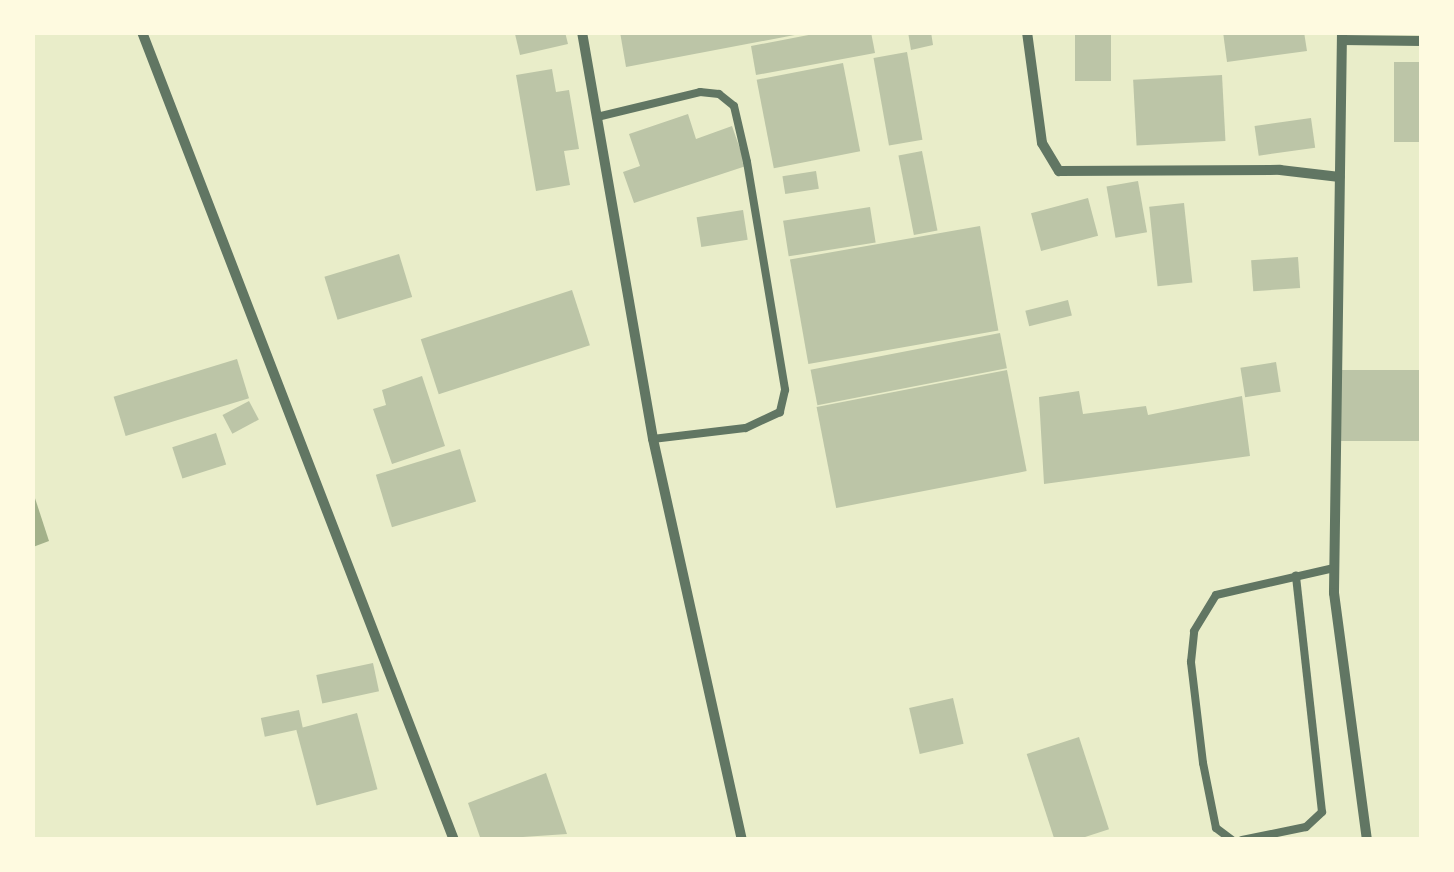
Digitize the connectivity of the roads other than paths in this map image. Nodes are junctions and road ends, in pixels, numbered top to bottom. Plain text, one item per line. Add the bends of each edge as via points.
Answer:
1 (142, 32) edge
2 (582, 32) edge
3 (1027, 32) edge
4 (1342, 36) edge
5 (1422, 41) edge
6 (597, 117) junction
7 (1340, 177) junction
8 (652, 439) junction
9 (1334, 568) junction
10 (1296, 576) junction
11 (454, 840) edge
12 (742, 840) edge
13 (1232, 840) edge
14 (1242, 840) edge
15 (1366, 840) edge

1 - 11 street
2 - 6 street
3 - 7 street via 1042,143 1060,171 1280,170
4 - 5 street
4 - 7 street
6 - 8 street
6 - 8 lane via 700,92 719,94 734,106 748,162 785,390 780,412 744,428
7 - 9 street
8 - 12 street
9 - 10 lane
9 - 15 street
10 - 13 lane via 1216,595 1194,631 1191,662 1203,764 1216,828
10 - 14 lane via 1322,812 1306,827

